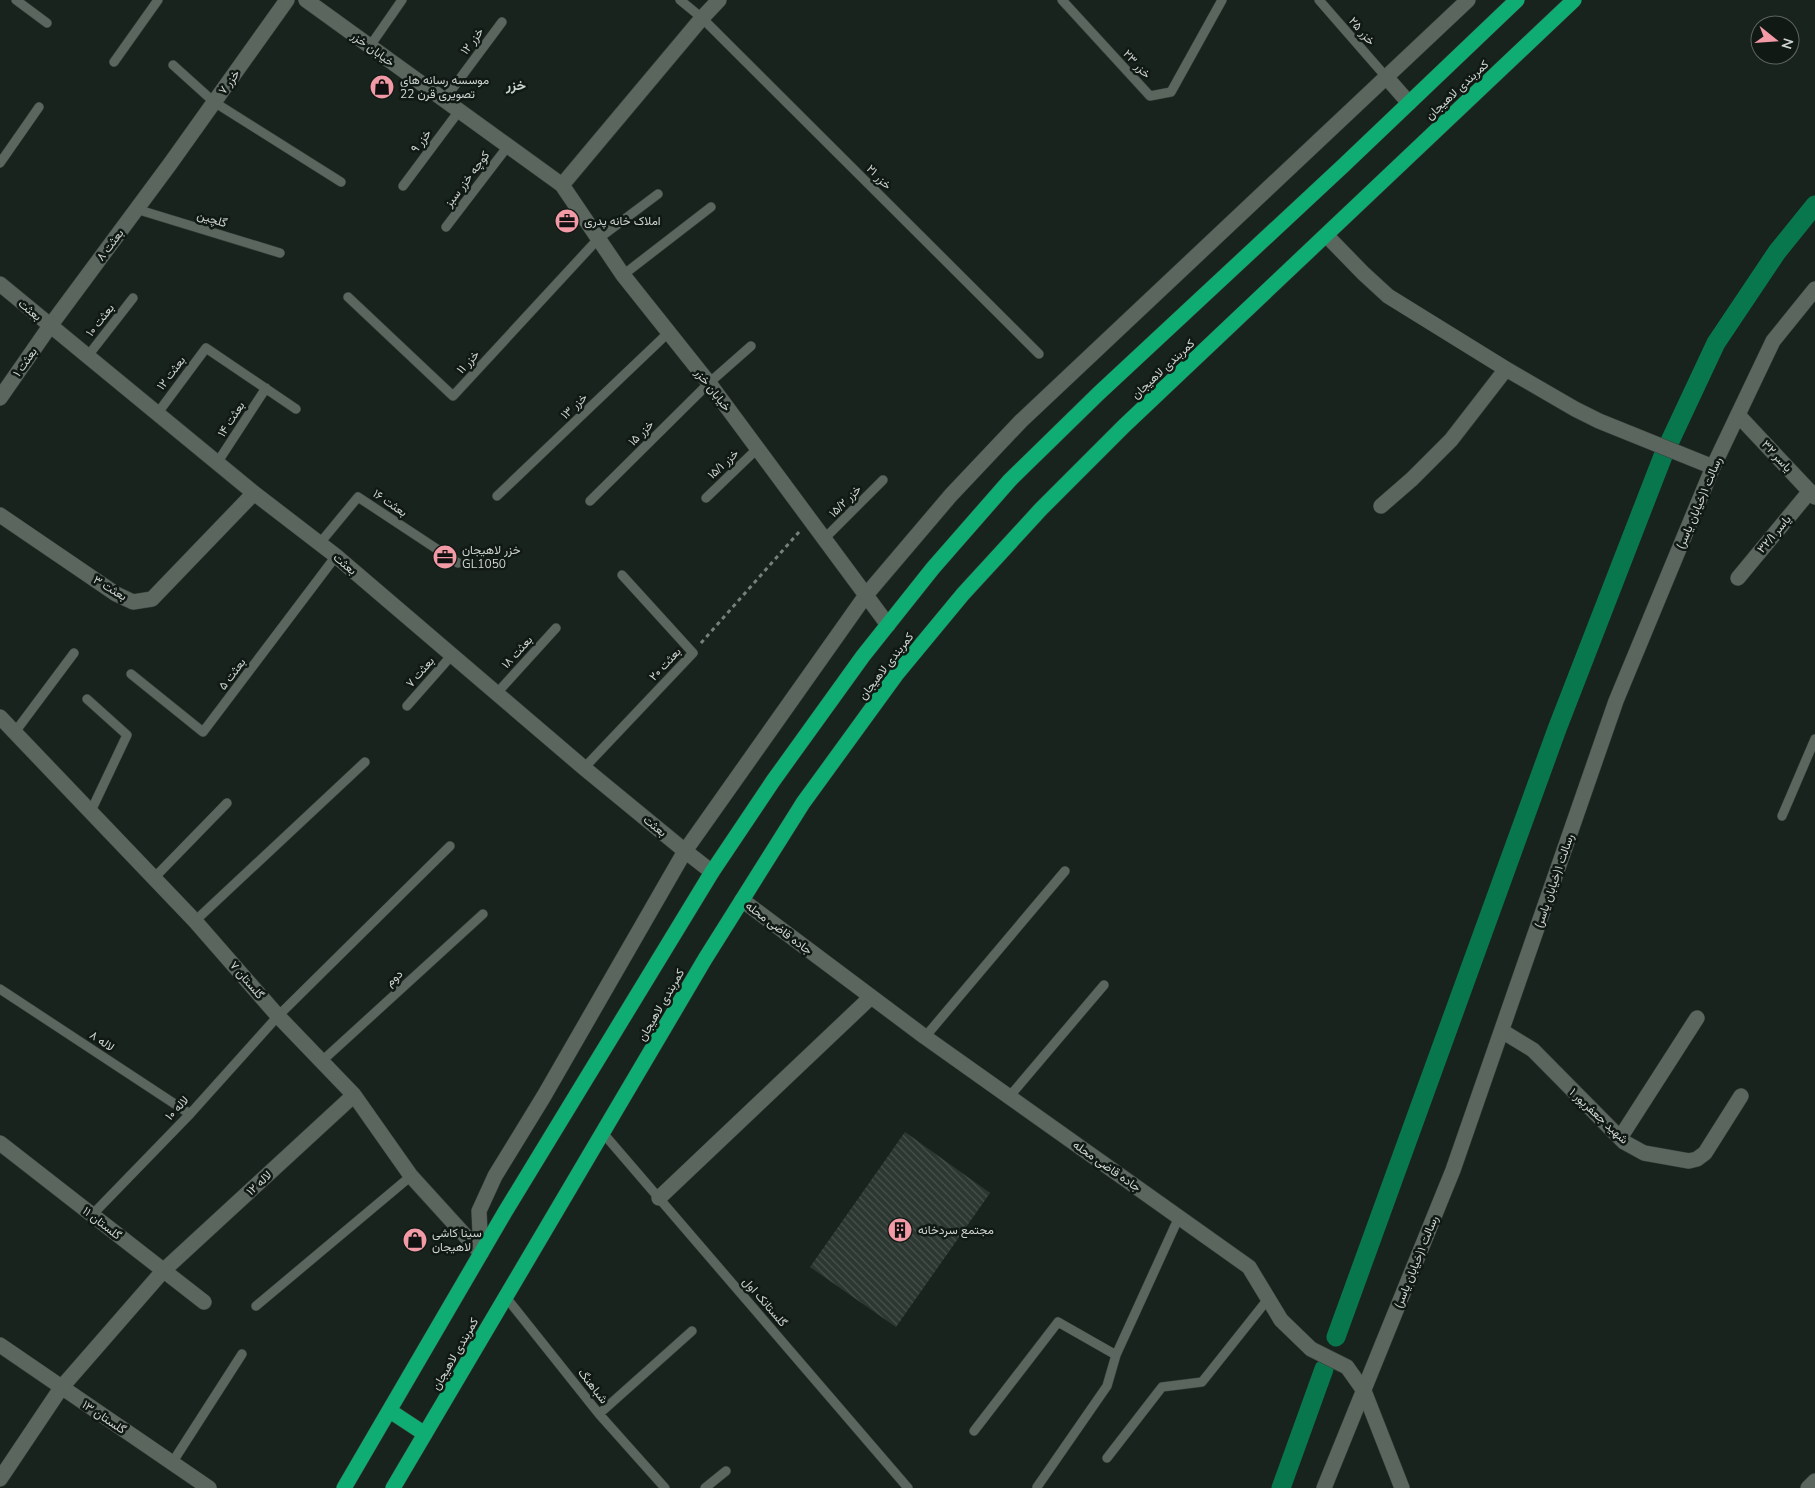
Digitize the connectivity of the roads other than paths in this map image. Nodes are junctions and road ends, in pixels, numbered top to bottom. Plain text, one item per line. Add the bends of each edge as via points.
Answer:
1 (16, 0) edge
2 (158, 0) edge
3 (287, 0) edge
4 (306, 0) edge
5 (402, 0) edge
6 (680, 0) edge
7 (719, 0) edge
8 (1062, 0) edge
9 (1222, 0) edge
10 (1319, 0) edge
11 (1468, 0) edge
12 (1517, 0) edge
13 (1574, 0) edge
14 (702, 18) junction
15 (502, 22) dead end
16 (47, 23) dead end
17 (370, 46) junction
18 (114, 62) dead end
19 (173, 65) dead end
20 (1387, 78) junction
21 (444, 100) junction
22 (214, 102) junction
23 (1409, 103) junction
24 (39, 107) dead end
25 (459, 111) junction
26 (508, 146) junction
27 (0, 163) edge
28 (170, 164) joint
29 (341, 182) dead end
30 (562, 185) junction
31 (403, 186) dead end
32 (658, 194) dead end
33 (711, 207) dead end
34 (136, 209) junction
35 (446, 227) dead end
36 (1326, 234) junction
37 (598, 239) junction
38 (280, 253) dead end
39 (623, 275) junction
40 (0, 284) edge
41 (1815, 289) edge
42 (133, 298) dead end
43 (348, 298) dead end
44 (50, 326) junction
45 (668, 333) junction
46 (751, 346) dead end
47 (1038, 354) dead end
48 (87, 357) junction
49 (1506, 369) junction
50 (709, 383) junction
51 (266, 388) junction
52 (0, 398) edge
53 (296, 409) dead end
54 (157, 414) junction
55 (1738, 415) junction
56 (758, 449) junction
57 (217, 463) junction
58 (1713, 467) junction
59 (883, 480) dead end
60 (254, 493) junction
61 (1812, 494) edge
62 (497, 496) dead end
63 (706, 498) dead end
64 (590, 501) dead end
65 (1381, 506) dead end
66 (0, 515) edge
67 (824, 539) junction
68 (320, 543) junction
69 (336, 556) junction
70 (458, 563) dead end
71 (622, 575) dead end
72 (1738, 578) dead end
73 (866, 595) junction
74 (888, 625) junction
75 (556, 628) dead end
76 (74, 653) dead end
77 (452, 655) junction
78 (131, 674) dead end
79 (497, 693) junction
80 (87, 700) dead end
81 (407, 706) dead end
82 (0, 717) edge
83 (15, 732) junction
84 (1815, 739) edge
85 (365, 762) dead end
86 (584, 768) junction
87 (227, 803) dead end
88 (91, 811) junction
89 (1782, 816) dead end
90 (450, 846) dead end
91 (685, 851) junction
92 (1065, 871) dead end
93 (712, 872) junction
94 (154, 878) junction
95 (742, 900) junction
96 (483, 914) dead end
97 (195, 921) junction
98 (1104, 985) dead end
99 (0, 989) edge
100 (871, 997) junction
101 (278, 1016) junction
102 (1697, 1018) dead end
103 (1502, 1032) junction
104 (925, 1037) junction
105 (322, 1060) junction
106 (354, 1095) junction
107 (1741, 1096) dead end
108 (1009, 1097) junction
109 (190, 1114) junction
110 (603, 1133) junction
111 (1620, 1138) junction
112 (0, 1143) edge
113 (411, 1176) junction
114 (659, 1198) junction
115 (92, 1215) junction
116 (1179, 1217) junction
117 (481, 1253) junction
118 (163, 1271) junction
119 (505, 1296) junction
120 (1268, 1299) junction
121 (204, 1302) dead end
122 (256, 1306) dead end
123 (692, 1331) dead end
124 (0, 1345) edge
125 (242, 1354) dead end
126 (1116, 1355) junction
127 (61, 1388) junction
128 (1364, 1391) junction
129 (390, 1411) junction
130 (599, 1414) junction
131 (974, 1431) dead end
132 (426, 1434) junction
133 (1107, 1458) dead end
134 (172, 1463) junction
135 (726, 1471) dead end
136 (0, 1479) edge
137 (1815, 1481) edge
138 (1037, 1487) edge
139 (209, 1488) edge
140 (344, 1488) edge
141 (394, 1488) edge
142 (665, 1488) edge
143 (705, 1488) edge
144 (908, 1488) edge
145 (1324, 1488) edge
146 (1402, 1488) edge
147 (1808, 1488) edge

1 - 16 lane
2 - 18 lane
3 - 22 street, خزر ۷
4 - 17 street, خیابان خزر
5 - 17 lane
6 - 14 lane, خزر ۲۱
7 - 14 street
8 - 9 lane, خزر ۲۳ via 1150,96 1171,92
10 - 20 lane, خزر ۲۵
11 - 20 street
12 - 23 highway, کمربندی لاهیجان
13 - 36 highway, کمربندی لاهیجان
14 - 30 street
14 - 47 lane, خزر ۲۱
15 - 21 lane, خزر ۱۲
17 - 21 street, خیابان خزر
19 - 22 lane
20 - 23 street
20 - 73 street via 1021,421
21 - 25 street, خیابان خزر
22 - 28 street, خزر ۷
22 - 29 lane
23 - 74 highway, کمربندی لاهیجان via 1010,480
24 - 27 lane
25 - 26 street, خیابان خزر
25 - 31 lane, خزر ۹
26 - 30 street, خیابان خزر
26 - 35 lane, کوچه خزر سبز
28 - 34 street, بعثت ۸
30 - 37 street, خیابان خزر
32 - 37 lane
33 - 39 lane
34 - 38 lane, گلچین
34 - 44 street, بعثت ۸
36 - 49 street via 1388,296
36 - 95 highway, کمربندی لاهیجان via 1124,426 963,594 896,676 803,803
37 - 39 street, خیابان خزر
37 - 43 lane, خزر ۱۱ via 453,396
39 - 45 street, خیابان خزر
40 - 44 street, بعثت
41 - 55 street, رسالت ۱(خیابان یاسر) via 1774,341
42 - 48 lane, بعثت ۱۰
44 - 48 street, بعثت
44 - 52 street, بعثت ۱
45 - 50 street, خیابان خزر
45 - 62 lane, خزر ۱۳
46 - 50 lane, خزر ۱۵
48 - 54 street, بعثت
49 - 58 street via 1599,421
49 - 65 street via 1450,440
50 - 56 street, خیابان خزر
50 - 64 lane, خزر ۱۵
51 - 53 lane
51 - 54 lane, بعثت ۱۲ via 206,348
51 - 57 lane, بعثت ۱۴
54 - 57 street, بعثت
55 - 58 street, رسالت ۱(خیابان یاسر)
55 - 61 street, یاسر ۳۲
56 - 63 lane, خزر ۱۵/۱
56 - 67 street, خیابان خزر
57 - 60 street, بعثت
58 - 103 street, رسالت ۱(خیابان یاسر) via 1616,700
59 - 67 lane, خزر ۱۵/۲
60 - 66 street, بعثت ۳ via 152,599 133,602 116,594
60 - 68 street, بعثت
61 - 72 street, یاسر ۳۲/۱
67 - 73 street, خیابان خزر
68 - 69 street, بعثت
68 - 70 lane, بعثت ۱۶ via 358,497
69 - 77 street, بعثت
69 - 78 lane, بعثت ۵ via 203,732
71 - 86 lane, بعثت ۲۰ via 693,653
73 - 74 street, خیابان خزر
73 - 91 street
74 - 93 highway, کمربندی لاهیجان via 773,781
75 - 79 lane, بعثت ۱۸
76 - 83 lane
77 - 79 street, بعثت
77 - 81 lane, بعثت ۷
79 - 86 street, بعثت
80 - 88 lane via 127,735
82 - 83 street, گلستان ۷
83 - 88 street, گلستان ۷
84 - 89 lane
85 - 97 lane
86 - 91 street, بعثت
87 - 94 lane
88 - 94 street, گلستان ۷
90 - 101 lane, لاله ۱۰
91 - 93 street, بعثت
91 - 117 street via 496,1176 479,1211
92 - 104 lane
93 - 117 highway, کمربندی لاهیجان
94 - 97 street, گلستان ۷
95 - 100 street, جاده قاضی محله
95 - 110 highway, کمربندی لاهیجان
96 - 105 lane, دوم
97 - 101 street, گلستان ۷
98 - 108 lane
99 - 109 lane, لاله ۸
100 - 104 street, جاده قاضی محله
100 - 114 street
101 - 105 street, گلستان ۷
101 - 109 lane, لاله ۱۰
102 - 111 street
103 - 111 street, شهید جعفرپور ۱ via 1533,1050
103 - 128 street, رسالت ۱(خیابان یاسر) via 1453,1170
104 - 108 street, جاده قاضی محله
105 - 106 street, گلستان ۷
106 - 113 street, گلستان ۷
106 - 118 street, لاله ۱۲
107 - 111 street, شهید جعفرپور ۱ via 1698,1159 1689,1161 1644,1153
108 - 116 street, جاده قاضی محله
109 - 115 lane, لاله ۱۰
110 - 114 lane, گلستانک اول
110 - 119 highway, کمربندی لاهیجان
112 - 115 street, گلستان ۱۱
113 - 117 street, گلستان ۷
113 - 122 lane
114 - 144 lane, گلستانک اول
115 - 118 street, گلستان ۱۱
116 - 120 street, جاده قاضی محله via 1249,1267
116 - 126 lane
117 - 129 highway, کمربندی لاهیجان
118 - 121 street, گلستان ۱۱
118 - 127 street, لاله ۱۲
119 - 130 lane, شباهنگ
119 - 132 highway, کمربندی لاهیجان
120 - 128 street, جاده قاضی محله via 1287,1326 1312,1349 1347,1367
120 - 133 lane via 1202,1382 1162,1387
123 - 130 lane
124 - 127 street, گلستان ۱۳
125 - 134 lane
126 - 131 lane via 1058,1322
126 - 138 lane via 1107,1386
127 - 134 street, گلستان ۱۳
127 - 136 street, لاله ۱۲
128 - 145 street, رسالت ۱(خیابان یاسر)
128 - 146 street, جاده قاضی محله
129 - 132 highway
129 - 140 highway, کمربندی لاهیجان
130 - 142 lane, شباهنگ
132 - 141 highway, کمربندی لاهیجان
134 - 139 street, گلستان ۱۳
135 - 143 lane
137 - 147 street

